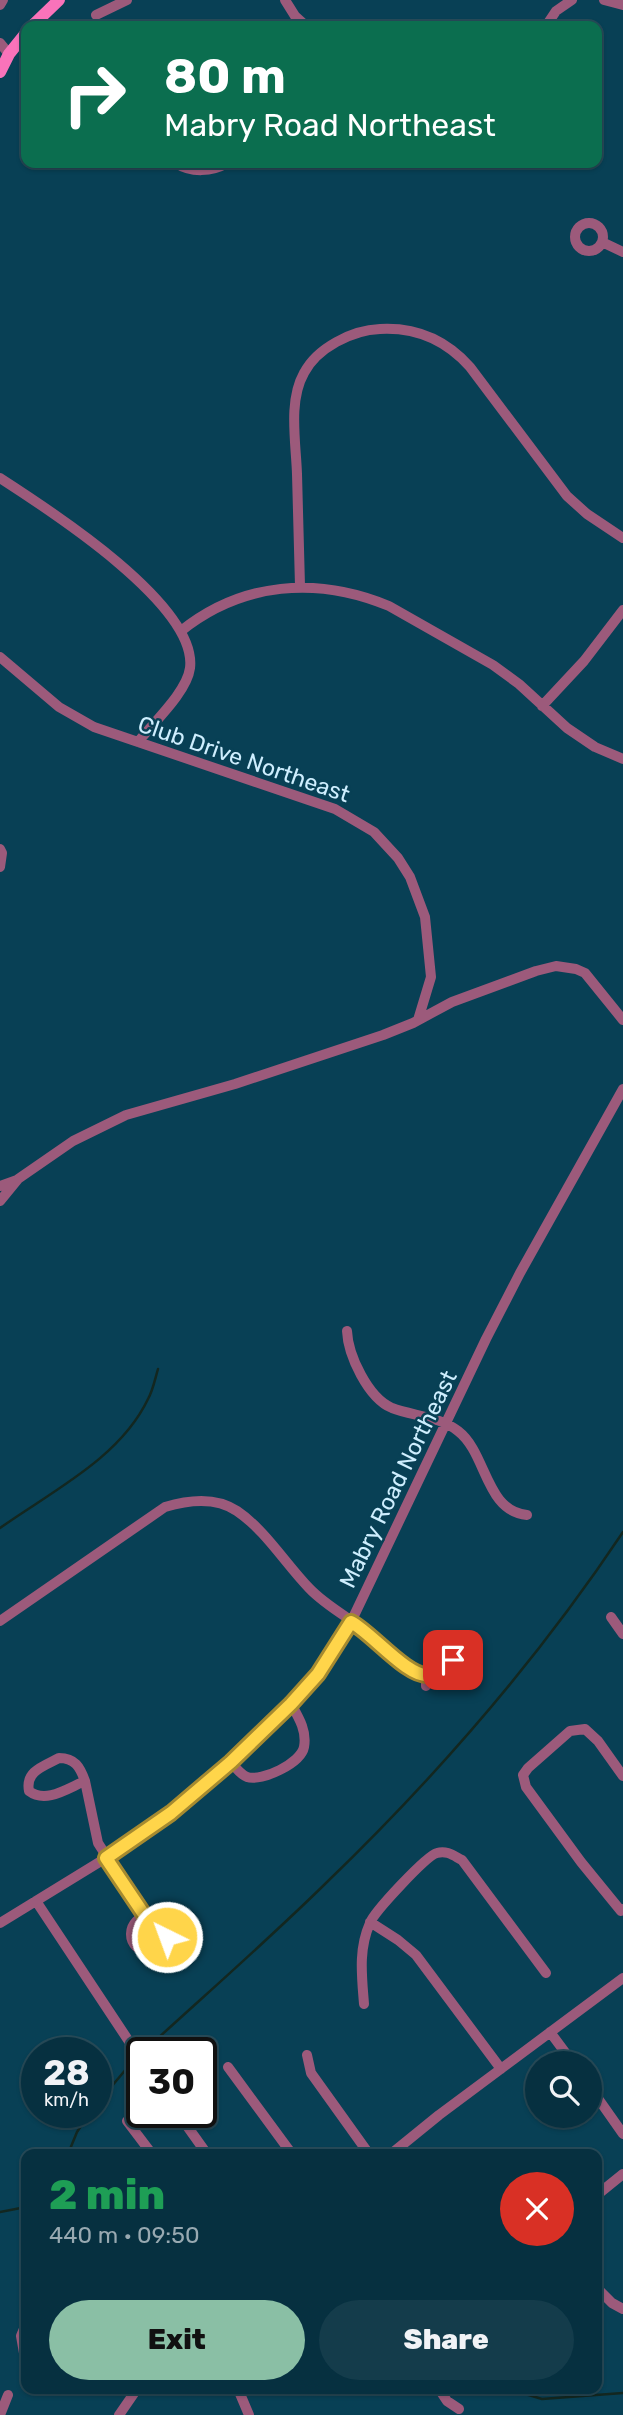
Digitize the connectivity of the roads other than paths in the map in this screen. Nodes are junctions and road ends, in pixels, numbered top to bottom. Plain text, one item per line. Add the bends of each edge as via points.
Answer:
1 (3, 0) edge
2 (59, 0) edge
3 (127, 0) edge
4 (285, 0) edge
5 (572, 0) edge
6 (604, 0) edge
7 (0, 5) edge
8 (623, 5) edge
9 (96, 15) dead end
10 (37, 21) edge
11 (300, 21) edge
12 (549, 21) edge
13 (21, 39) edge
14 (0, 43) edge
15 (9, 54) junction
16 (0, 72) edge
17 (602, 242) dead end
18 (623, 252) edge
19 (0, 478) edge
20 (623, 538) edge
21 (300, 586) junction
22 (623, 610) edge
23 (181, 631) junction
24 (0, 657) edge
25 (542, 706) junction
26 (138, 742) junction
27 (623, 759) edge
28 (0, 849) edge
29 (0, 867) edge
30 (418, 1020) junction
31 (623, 1020) edge
32 (623, 1089) edge
33 (18, 1180) junction
34 (0, 1186) edge
35 (0, 1202) edge
36 (347, 1331) dead end
37 (446, 1424) junction
38 (527, 1515) dead end
39 (611, 1617) dead end
40 (0, 1621) edge
41 (351, 1622) junction
42 (623, 1634) edge
43 (464, 1645) dead end
44 (291, 1704) junction
45 (231, 1762) junction
46 (623, 1776) edge
47 (85, 1781) junction
48 (106, 1858) junction
49 (36, 1901) junction
50 (622, 1911) edge
51 (145, 1916) dead end
52 (370, 1922) junction
53 (0, 1923) edge
54 (546, 1973) dead end
55 (623, 1978) edge
56 (364, 2004) dead end
57 (550, 2032) junction
58 (126, 2037) edge
59 (564, 2051) edge
60 (307, 2055) dead end
61 (228, 2067) dead end
62 (501, 2069) junction
63 (602, 2104) edge
64 (132, 2128) edge
65 (188, 2128) edge
66 (623, 2134) edge
67 (148, 2149) edge
68 (203, 2149) edge
69 (288, 2149) edge
70 (365, 2149) edge
71 (397, 2149) edge
72 (623, 2174) edge
73 (602, 2191) edge
74 (602, 2293) edge
75 (623, 2309) edge
76 (134, 2394) edge
77 (240, 2394) edge
78 (443, 2394) edge
79 (8, 2395) dead end
80 (459, 2409) dead end
81 (0, 2415) edge
82 (119, 2415) edge
83 (249, 2415) edge

1 - 7 street
2 - 10 main road
3 - 9 street
4 - 11 street
5 - 12 street
6 - 8 street
13 - 15 main road
14 - 15 street
15 - 16 main road
17 - 18 street
19 - 23 street via 120,564
20 - 21 street via 567,496 454,351 425,334 380,329 354,334 331,346 308,366 300,382 295,414
21 - 23 street via 232,601
21 - 25 street via 346,591 389,606 493,664
22 - 25 street
23 - 26 street via 190,657 188,677
24 - 26 street, Club Drive Northeast via 59,707 94,727
25 - 27 street via 595,747
26 - 30 street, Club Drive Northeast via 335,809 383,840 410,877 425,917 431,977
28 - 29 street
30 - 31 street via 452,1002 556,966 585,973
30 - 33 street via 281,1069 125,1115 73,1141
32 - 37 street, Mabry Road Northeast via 520,1273
33 - 34 street
33 - 35 street
36 - 37 street via 350,1354 377,1397 389,1407
37 - 38 street via 472,1447 503,1504
37 - 41 street, Mabry Road Northeast
39 - 42 street
40 - 41 street via 165,1507 210,1500 235,1509 256,1527 311,1590
41 - 43 street via 426,1681
41 - 44 street, Mabry Road Northeast via 318,1674
44 - 45 street, Mabry Road Northeast
44 - 45 street via 304,1731 304,1746 293,1762 270,1774 248,1777
45 - 48 street, Mabry Road Northeast via 171,1813
46 - 50 street via 585,1729 570,1731 523,1775 526,1787
47 - 47 street via 76,1763 59,1758 34,1771 27,1784 29,1791 41,1798
47 - 48 street via 98,1843
48 - 49 street, Mabry Road Northeast
48 - 51 street
49 - 53 street, Mabry Road Northeast
49 - 58 street
52 - 54 street via 422,1863 434,1854 452,1854 462,1860
52 - 56 street via 361,1957
52 - 62 street via 416,1955
55 - 57 street
57 - 59 street
57 - 62 street
60 - 70 street via 311,2073
61 - 69 street
62 - 71 street
63 - 66 street
64 - 67 street
65 - 68 street
72 - 73 street
74 - 75 street
76 - 82 street
77 - 83 street
78 - 80 street
79 - 81 street

